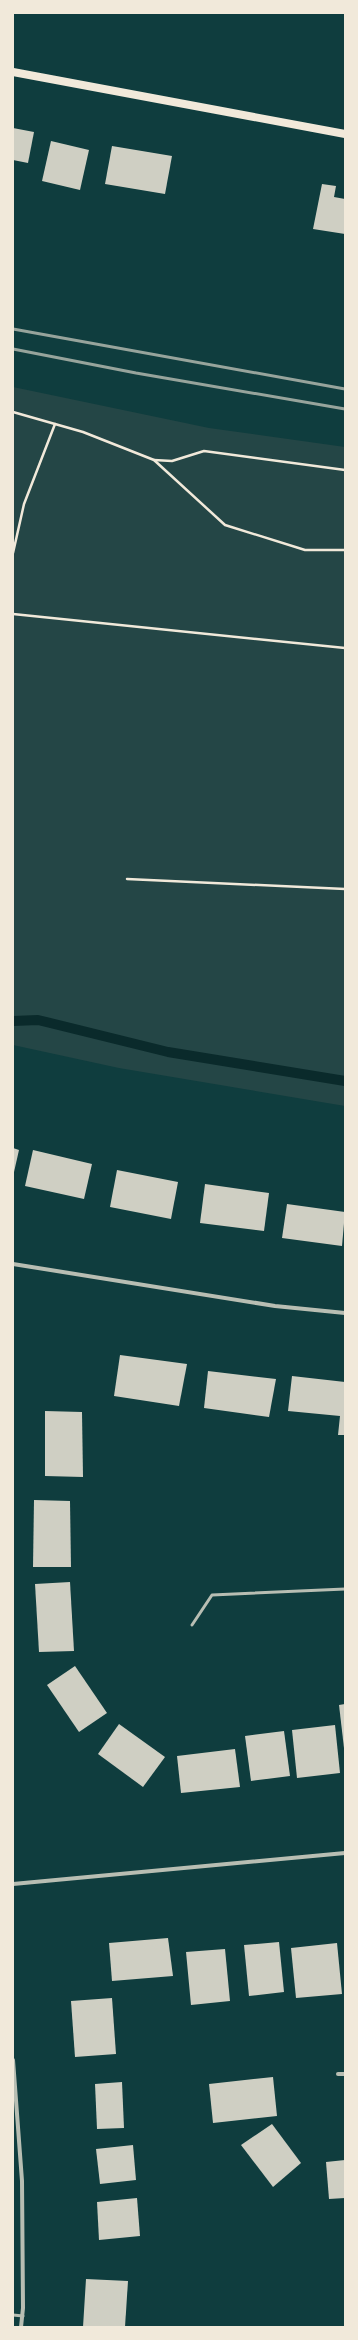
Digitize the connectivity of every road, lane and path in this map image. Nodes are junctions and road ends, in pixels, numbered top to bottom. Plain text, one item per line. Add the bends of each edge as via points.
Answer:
1 (13, 72) edge
2 (345, 134) edge
3 (13, 412) edge
4 (55, 424) junction
5 (154, 460) junction
6 (345, 470) edge
7 (345, 550) edge
8 (13, 553) edge
9 (13, 614) edge
10 (345, 648) edge
11 (127, 879) dead end
12 (345, 889) edge
13 (13, 1264) edge
14 (345, 1313) edge
15 (345, 1588) edge
16 (192, 1625) dead end
17 (345, 1853) edge
18 (13, 1884) edge
19 (13, 2060) edge
20 (338, 2074) dead end
21 (345, 2074) edge
22 (13, 2315) edge
23 (23, 2316) junction
24 (22, 2327) edge

1 - 2 main road
3 - 4 path
4 - 5 path via 83,432
4 - 8 path via 24,504
5 - 6 path via 172,461 204,451
5 - 7 path via 225,525 305,550
9 - 10 path
11 - 12 path
13 - 14 street via 275,1306
15 - 16 lane via 212,1594
17 - 18 street
19 - 23 street via 22,2181
20 - 21 street
22 - 23 lane
23 - 24 street

